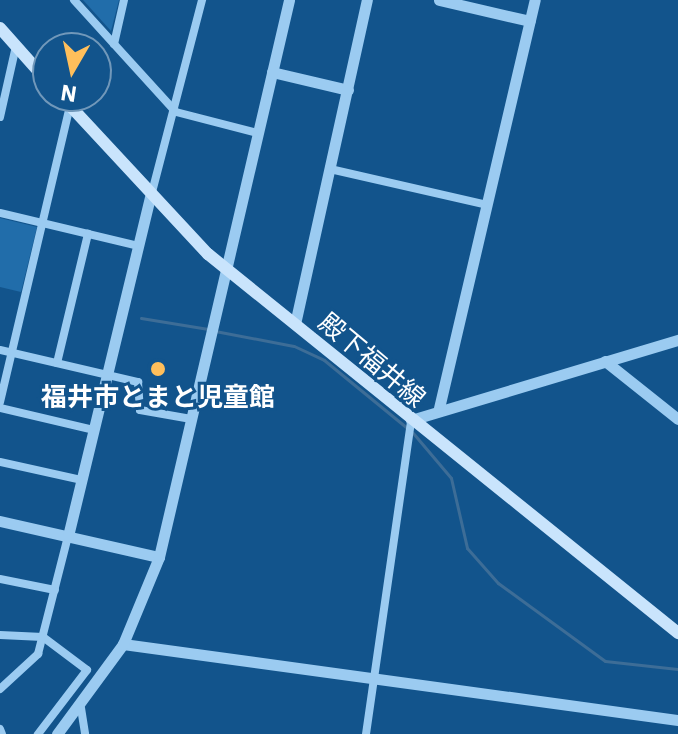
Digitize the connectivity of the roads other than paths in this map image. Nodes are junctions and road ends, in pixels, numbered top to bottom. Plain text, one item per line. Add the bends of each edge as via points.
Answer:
1 (74, 0) edge
2 (124, 0) edge
3 (202, 0) edge
4 (289, 0) edge
5 (367, 0) edge
6 (439, 0) edge
7 (535, 0) edge
8 (530, 21) junction
9 (0, 28) edge
10 (114, 44) junction
11 (16, 46) junction
12 (32, 64) edge
13 (272, 72) junction
14 (348, 90) junction
15 (64, 112) edge
16 (76, 112) edge
17 (176, 112) junction
18 (0, 117) edge
19 (258, 133) junction
20 (330, 169) junction
21 (150, 197) junction
22 (487, 205) junction
23 (0, 213) edge
24 (42, 223) junction
25 (88, 234) junction
26 (138, 246) junction
27 (227, 270) junction
28 (295, 324) junction
29 (678, 340) edge
30 (0, 350) edge
31 (12, 352) junction
32 (605, 361) junction
33 (57, 363) junction
34 (107, 375) junction
35 (0, 405) edge
36 (439, 408) junction
37 (191, 419) junction
38 (678, 419) edge
39 (411, 420) junction
40 (94, 430) junction
41 (0, 462) edge
42 (81, 480) junction
43 (0, 521) edge
44 (68, 536) junction
45 (159, 557) junction
46 (0, 579) edge
47 (55, 590) junction
48 (678, 633) edge
49 (0, 635) edge
50 (43, 637) junction
51 (123, 644) junction
52 (373, 678) junction
53 (0, 689) edge
54 (81, 708) junction
55 (678, 720) edge
56 (38, 734) edge
57 (57, 734) edge
58 (85, 734) edge
59 (366, 734) edge

1 - 10 street
2 - 10 street
3 - 17 street
4 - 13 street
5 - 14 street
6 - 8 street
7 - 8 street
8 - 22 street
9 - 11 main road
10 - 17 street
11 - 12 main road
11 - 18 street
13 - 14 street
13 - 19 street
14 - 20 street
15 - 24 street
16 - 21 main road, 殿下福井線
17 - 19 street
17 - 21 street
19 - 27 street
20 - 22 street
20 - 28 street
21 - 26 street
21 - 27 main road, 殿下福井線
22 - 36 street
23 - 24 street
24 - 25 street
24 - 31 street
25 - 26 street
25 - 33 street
26 - 34 street
27 - 28 main road, 殿下福井線
27 - 37 street
28 - 39 main road, 殿下福井線
29 - 32 street
30 - 31 street
31 - 33 street
31 - 35 street
32 - 36 street
32 - 38 street
33 - 34 street
34 - 37 street via 138,382 140,410
34 - 40 street
35 - 40 street
36 - 39 street
37 - 45 street
39 - 48 main road, 殿下福井線
39 - 52 street
40 - 42 street
41 - 42 street
42 - 44 street
43 - 44 street
44 - 45 street
44 - 47 street
45 - 51 street
46 - 47 street
47 - 50 street
49 - 50 street
50 - 53 street via 25,673
50 - 56 street via 87,675
51 - 52 street
51 - 54 street
52 - 55 street
52 - 59 street
54 - 57 street
54 - 58 street

